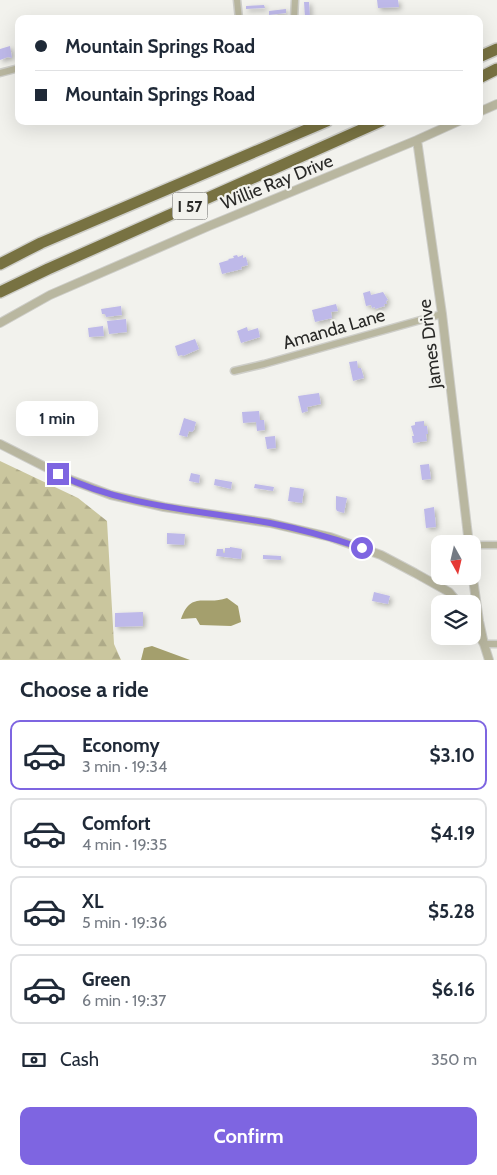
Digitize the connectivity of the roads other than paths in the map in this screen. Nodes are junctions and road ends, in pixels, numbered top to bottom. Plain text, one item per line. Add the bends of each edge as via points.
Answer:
1 (237, 0) edge
2 (295, 0) edge
3 (239, 15) edge
4 (294, 15) edge
5 (497, 49) edge
6 (483, 55) edge
7 (15, 69) edge
8 (497, 70) edge
9 (0, 73) edge
10 (483, 76) edge
11 (497, 104) edge
12 (483, 110) edge
13 (318, 125) edge
14 (372, 125) edge
15 (450, 125) edge
16 (417, 140) junction
17 (0, 264) edge
18 (0, 292) edge
19 (442, 314) junction
20 (0, 323) edge
21 (234, 371) dead end
22 (0, 444) edge
23 (468, 535) edge
24 (481, 545) edge
25 (497, 545) edge
26 (474, 585) edge
27 (452, 595) edge
28 (481, 638) edge
29 (484, 644) junction
30 (497, 644) edge
31 (490, 660) edge

1 - 3 street
2 - 4 street
5 - 6 highway
7 - 9 street
8 - 10 highway
11 - 12 street
13 - 17 highway, I 57
14 - 18 highway, I 57
15 - 16 street, Willie Ray Drive
16 - 19 street, James Drive
16 - 20 street, Willie Ray Drive via 50,295
19 - 21 street, Amanda Lane
19 - 23 street, James Drive
22 - 27 street via 71,480 111,495 330,537 381,555
24 - 25 street
26 - 29 street
28 - 29 street
29 - 30 street
29 - 31 street

